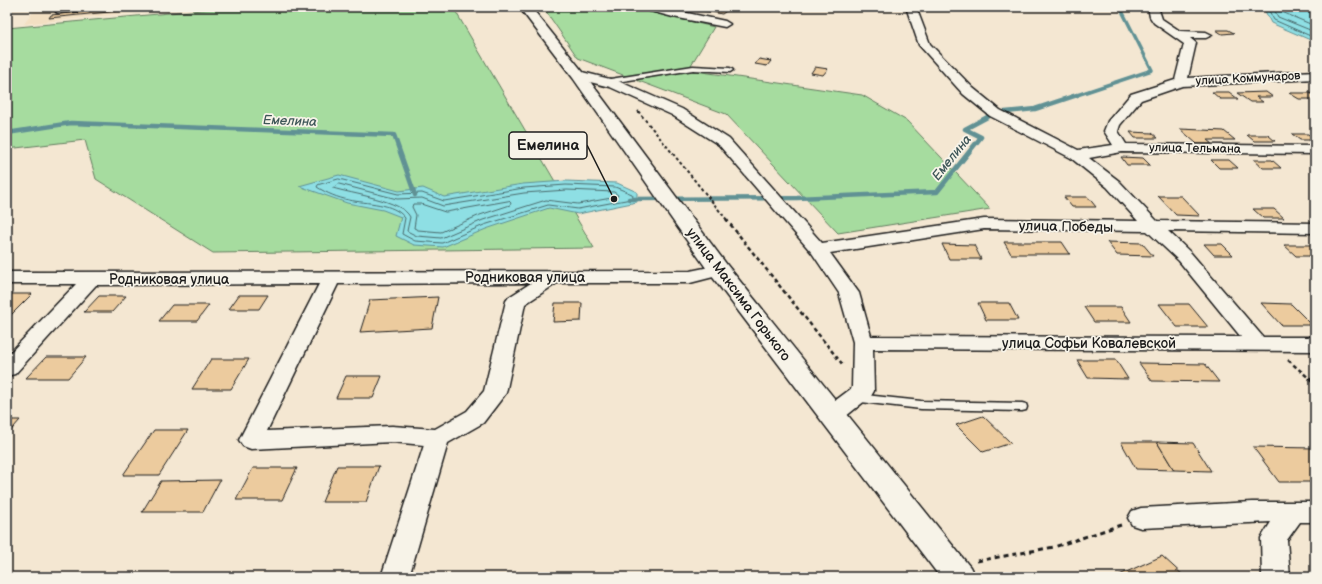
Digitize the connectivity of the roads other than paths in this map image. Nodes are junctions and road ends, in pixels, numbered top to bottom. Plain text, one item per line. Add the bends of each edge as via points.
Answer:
1 (61, 7) edge
2 (109, 7) edge
3 (525, 7) edge
4 (647, 7) edge
5 (685, 7) edge
6 (911, 7) edge
7 (1153, 7) edge
8 (674, 14) junction
9 (725, 24) dead end
10 (1176, 34) junction
11 (1206, 35) dead end
12 (730, 70) dead end
13 (578, 75) junction
14 (1315, 75) edge
15 (1181, 82) junction
16 (609, 83) junction
17 (1122, 148) junction
18 (1315, 150) edge
19 (1076, 155) junction
20 (1153, 227) junction
21 (1315, 228) edge
22 (818, 249) junction
23 (719, 270) junction
24 (554, 277) junction
25 (7, 278) edge
26 (331, 278) junction
27 (92, 279) junction
28 (863, 342) junction
29 (1264, 344) junction
30 (1315, 344) edge
31 (7, 369) edge
32 (859, 394) junction
33 (1022, 407) dead end
34 (832, 415) junction
35 (438, 438) junction
36 (1304, 512) edge
37 (1141, 518) road end
38 (955, 572) edge
39 (395, 577) edge
40 (1276, 577) edge

1 - 2 lane via 58,12
3 - 13 main road, улица Максима Горького
4 - 8 street
5 - 8 lane
6 - 19 street via 924,45 968,91 995,113
7 - 10 street via 1158,21
8 - 9 street
10 - 11 street
10 - 15 street via 1190,43
12 - 16 lane via 693,68
13 - 16 street
13 - 23 main road, улица Максима Горького
14 - 15 street, улица Коммунаров
15 - 17 street, улица Коммунаров via 1136,97 1113,124 1111,131
16 - 22 street via 677,112 724,142
17 - 18 street, улица Тельмана
17 - 19 street, улица Тельмана
19 - 20 street via 1113,184
20 - 21 street, улица Победы
20 - 22 street, улица Победы via 984,224
20 - 29 street via 1185,257
22 - 28 street via 849,293
23 - 24 street, Родниковая улица via 690,277
23 - 34 main road, улица Максима Горького
24 - 26 street, Родниковая улица
24 - 35 street via 516,301 494,393 475,417
25 - 27 street, Родниковая улица
26 - 27 street, Родниковая улица
26 - 35 street via 251,440 392,434
27 - 31 street
28 - 29 street, улица Софьи Ковалевской
28 - 32 street
29 - 30 street, улица Софьи Ковалевской
32 - 33 lane via 921,405
32 - 34 street
34 - 38 main road, улица Максима Горького
35 - 39 street
36 - 37 street
36 - 40 street via 1274,538

